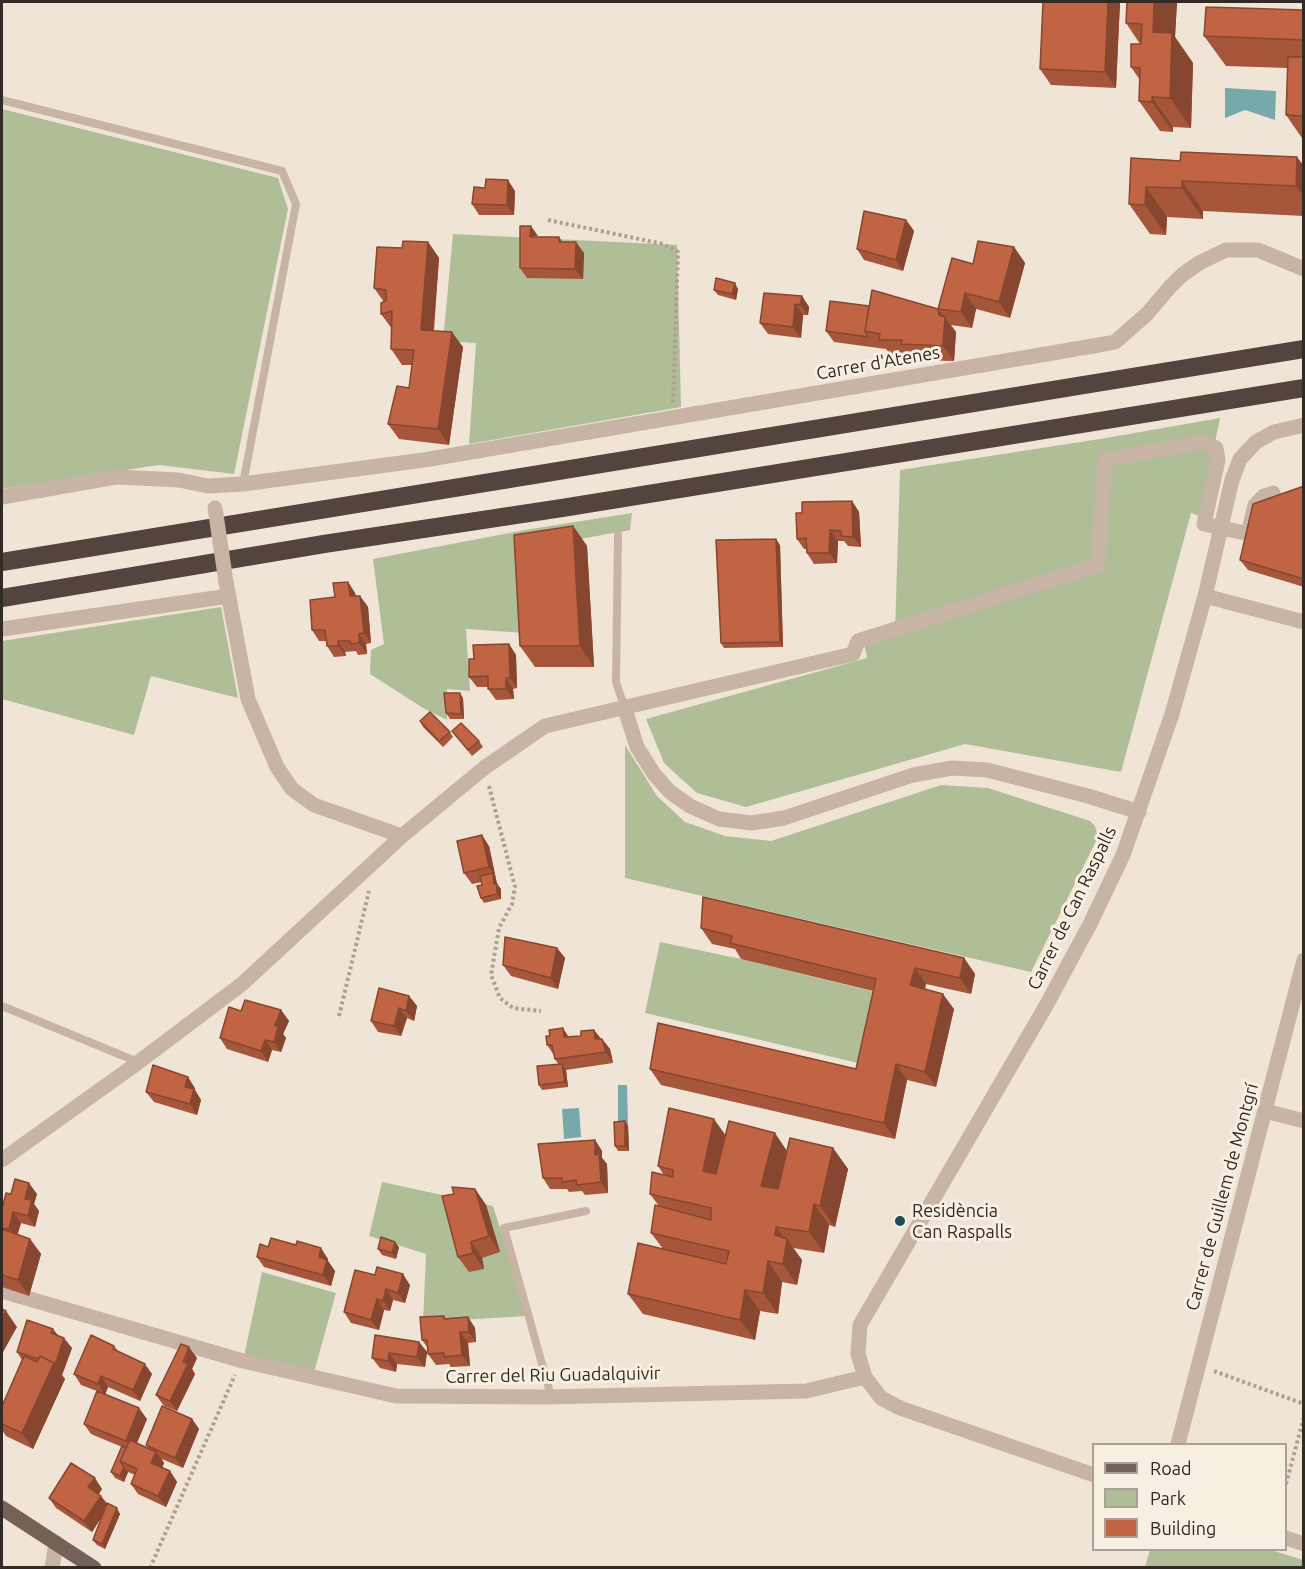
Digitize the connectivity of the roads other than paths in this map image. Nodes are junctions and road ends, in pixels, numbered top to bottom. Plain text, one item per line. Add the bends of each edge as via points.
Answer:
1 (2, 100) edge
2 (1304, 269) edge
3 (1304, 350) edge
4 (1304, 387) edge
5 (1304, 425) edge
6 (243, 484) junction
7 (208, 486) junction
8 (1273, 493) dead end
9 (2, 497) edge
10 (1221, 528) junction
11 (618, 534) dead end
12 (2, 562) edge
13 (228, 589) junction
14 (1205, 596) junction
15 (2, 598) edge
16 (1304, 622) edge
17 (2, 629) edge
18 (624, 706) junction
19 (1139, 813) junction
20 (402, 836) junction
21 (1304, 960) edge
22 (2, 1006) edge
23 (139, 1062) junction
24 (1265, 1111) junction
25 (1304, 1121) edge
26 (2, 1160) edge
27 (586, 1211) dead end
28 (2, 1291) edge
29 (865, 1377) junction
30 (551, 1396) junction
31 (1178, 1443) edge
32 (1092, 1474) edge
33 (2, 1508) edge
34 (1287, 1538) edge
35 (56, 1544) junction
36 (1304, 1544) edge
37 (52, 1568) edge
38 (94, 1568) edge

1 - 6 lane via 282,171 296,204
2 - 6 street, Carrer d'Atenes via 1258,250 1226,249 1182,276 1116,342 424,460
3 - 12 highway
4 - 15 highway
5 - 10 street, Carrer de Can Raspalls via 1274,432 1256,442 1240,459
6 - 7 street, Carrer d'Atenes
7 - 9 street, Carrer d'Atenes via 179,480 116,477
7 - 13 street, bridge
8 - 10 street via 1256,505 1245,533
10 - 14 street, Carrer de Can Raspalls
10 - 18 street via 1204,524 1218,460 1216,448 1202,442 1105,460 1098,564 858,641 853,654
11 - 18 lane via 616,682
13 - 17 street
13 - 20 street via 248,699 277,767 292,789 314,806
14 - 16 street
14 - 19 street, Carrer de Can Raspalls
18 - 19 street via 637,747 654,774 690,807 719,819 752,823 784,818 913,776 952,768 987,770
18 - 20 street via 545,726 484,768
19 - 29 street, Carrer de Can Raspalls via 1124,855 1047,1004 860,1325 858,1354
20 - 23 street via 242,984
21 - 24 street, Carrer de Guillem de Montgrí
22 - 23 lane
23 - 26 street
24 - 25 street
24 - 31 street, Carrer de Guillem de Montgrí
27 - 30 lane via 504,1228
28 - 30 street, Carrer del Riu Guadalquivir via 243,1361 396,1396
29 - 30 street, Carrer del Riu Guadalquivir via 806,1391
29 - 32 street via 881,1398 900,1408
33 - 35 main road
34 - 36 street
35 - 37 street
35 - 38 main road

